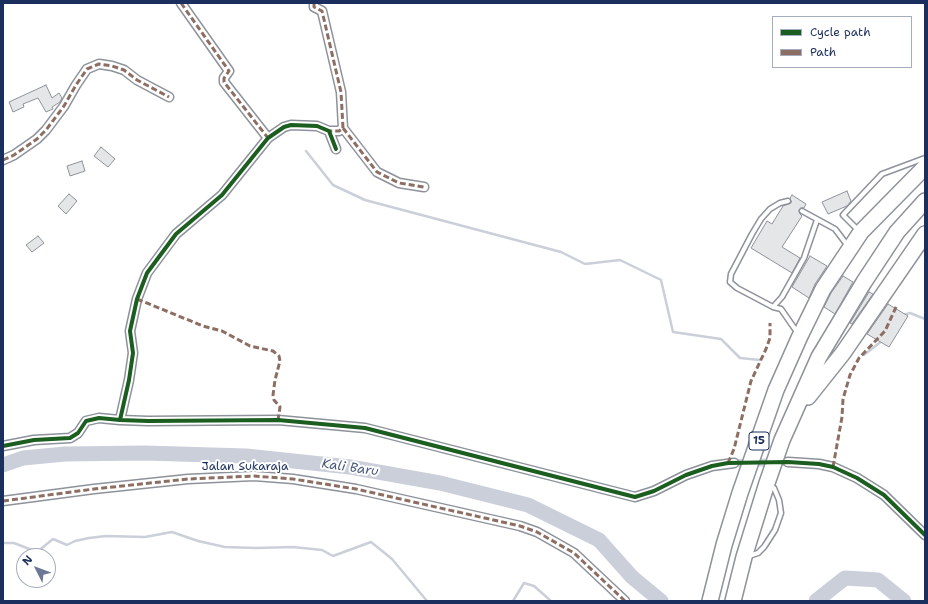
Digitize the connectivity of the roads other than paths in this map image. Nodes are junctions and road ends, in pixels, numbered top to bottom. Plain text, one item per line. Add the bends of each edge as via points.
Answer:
1 (181, 3) edge
2 (314, 3) edge
3 (169, 97) dead end
4 (343, 128) junction
5 (329, 131) junction
6 (268, 138) junction
7 (336, 149) dead end
8 (925, 158) edge
9 (3, 160) edge
10 (925, 167) edge
11 (424, 187) dead end
12 (788, 201) dead end
13 (925, 201) edge
14 (802, 211) dead end
15 (816, 220) junction
16 (861, 232) junction
17 (925, 234) edge
18 (850, 249) junction
19 (773, 308) junction
20 (800, 336) junction
21 (794, 414) junction
22 (120, 420) junction
23 (3, 446) edge
24 (788, 462) tunnel mouth
25 (734, 463) tunnel mouth
26 (767, 483) junction
27 (3, 501) edge
28 (925, 535) edge
29 (744, 557) junction
30 (710, 599) edge
31 (625, 601) edge
32 (733, 601) edge

1 - 6 street via 229,71 224,82
2 - 4 street via 314,7 322,11 332,52 341,92
3 - 9 street via 120,68 99,64 87,69 46,130 37,139
4 - 5 street via 339,131
4 - 11 street via 377,172 399,183
5 - 6 street via 317,126 291,125
5 - 7 street
6 - 22 street via 222,195 176,234 147,273 137,299 130,331 133,353
8 - 16 lane via 882,174 843,215
10 - 16 highway, 15
12 - 19 lane via 770,209 761,219 731,274 730,282 737,288
13 - 21 highway, 15 via 898,232 864,282 819,357
14 - 15 lane
15 - 18 lane via 835,229
15 - 19 lane via 804,258
16 - 18 highway, 15
17 - 21 highway via 843,353
18 - 20 highway, 15 via 823,289
19 - 20 lane via 781,309
20 - 30 highway, 15 via 776,390 740,493
21 - 26 highway, 15
22 - 23 street via 98,418 86,421 78,433 70,438 34,440
22 - 25 street via 278,420 365,428 635,497 712,466
24 - 28 street via 833,467 857,478 884,495
26 - 29 highway, 15
26 - 29 lane via 774,488 781,513 775,530 764,547 758,553
27 - 31 street, Jalan Sukaraja via 188,479 254,476 301,480 356,489 537,532 574,553
29 - 32 highway, 15

